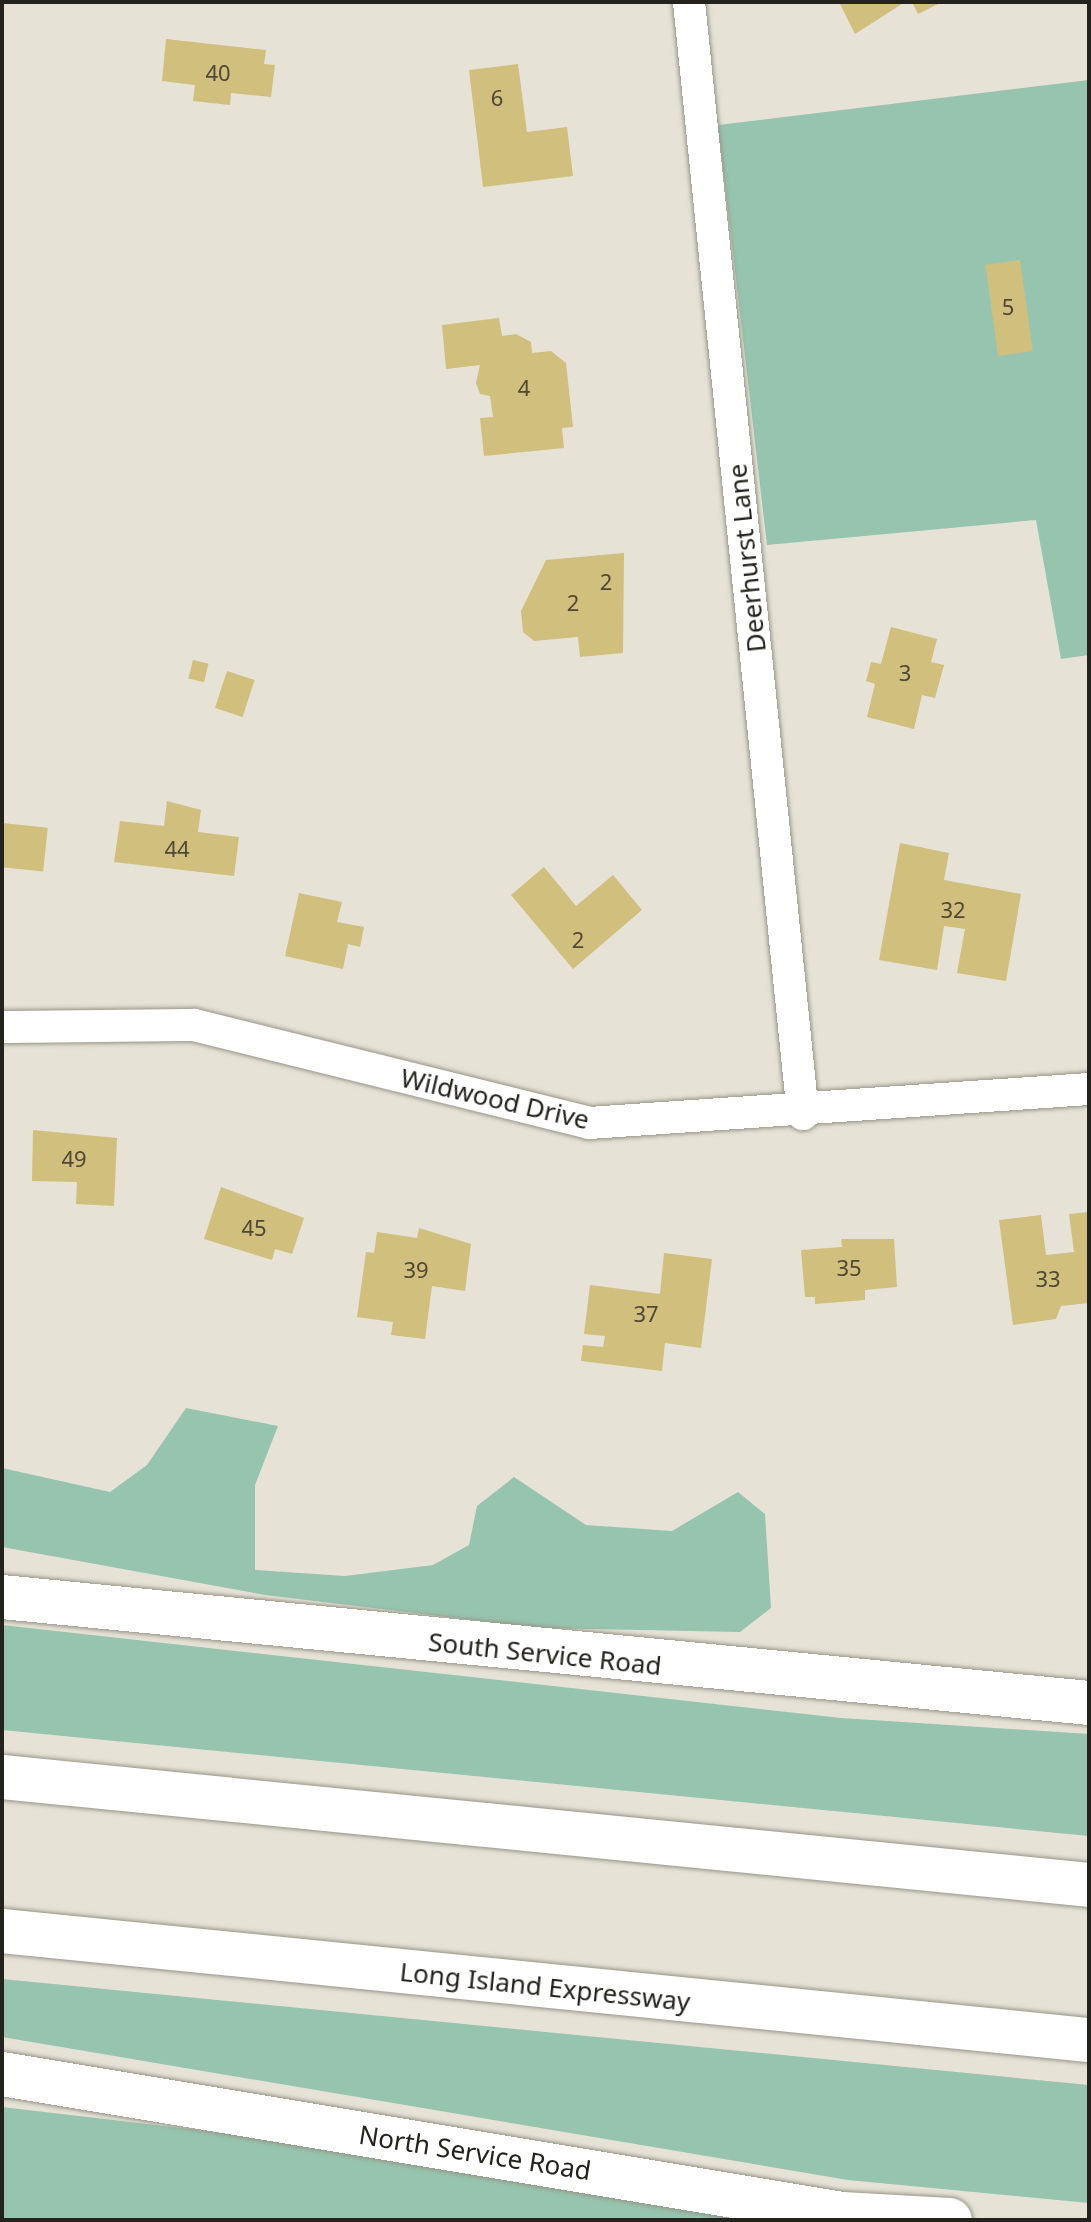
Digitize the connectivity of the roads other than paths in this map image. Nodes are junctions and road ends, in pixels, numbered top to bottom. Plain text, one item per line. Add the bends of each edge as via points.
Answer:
1 (689, 2) edge
2 (2, 1027) edge
3 (1089, 1089) edge
4 (803, 1114) junction
5 (2, 1597) edge
6 (1089, 1703) edge
7 (2, 1777) edge
8 (1089, 1885) edge
9 (2, 1931) edge
10 (1089, 2040) edge
11 (2, 2074) edge
12 (950, 2220) edge

1 - 4 street, Deerhurst Lane
2 - 4 street, Wildwood Drive via 194,1025 589,1123
3 - 4 street, Wildwood Drive
5 - 6 main road, South Service Road
7 - 8 main road
9 - 10 main road, Long Island Expressway
11 - 12 main road, North Service Road via 842,2214

